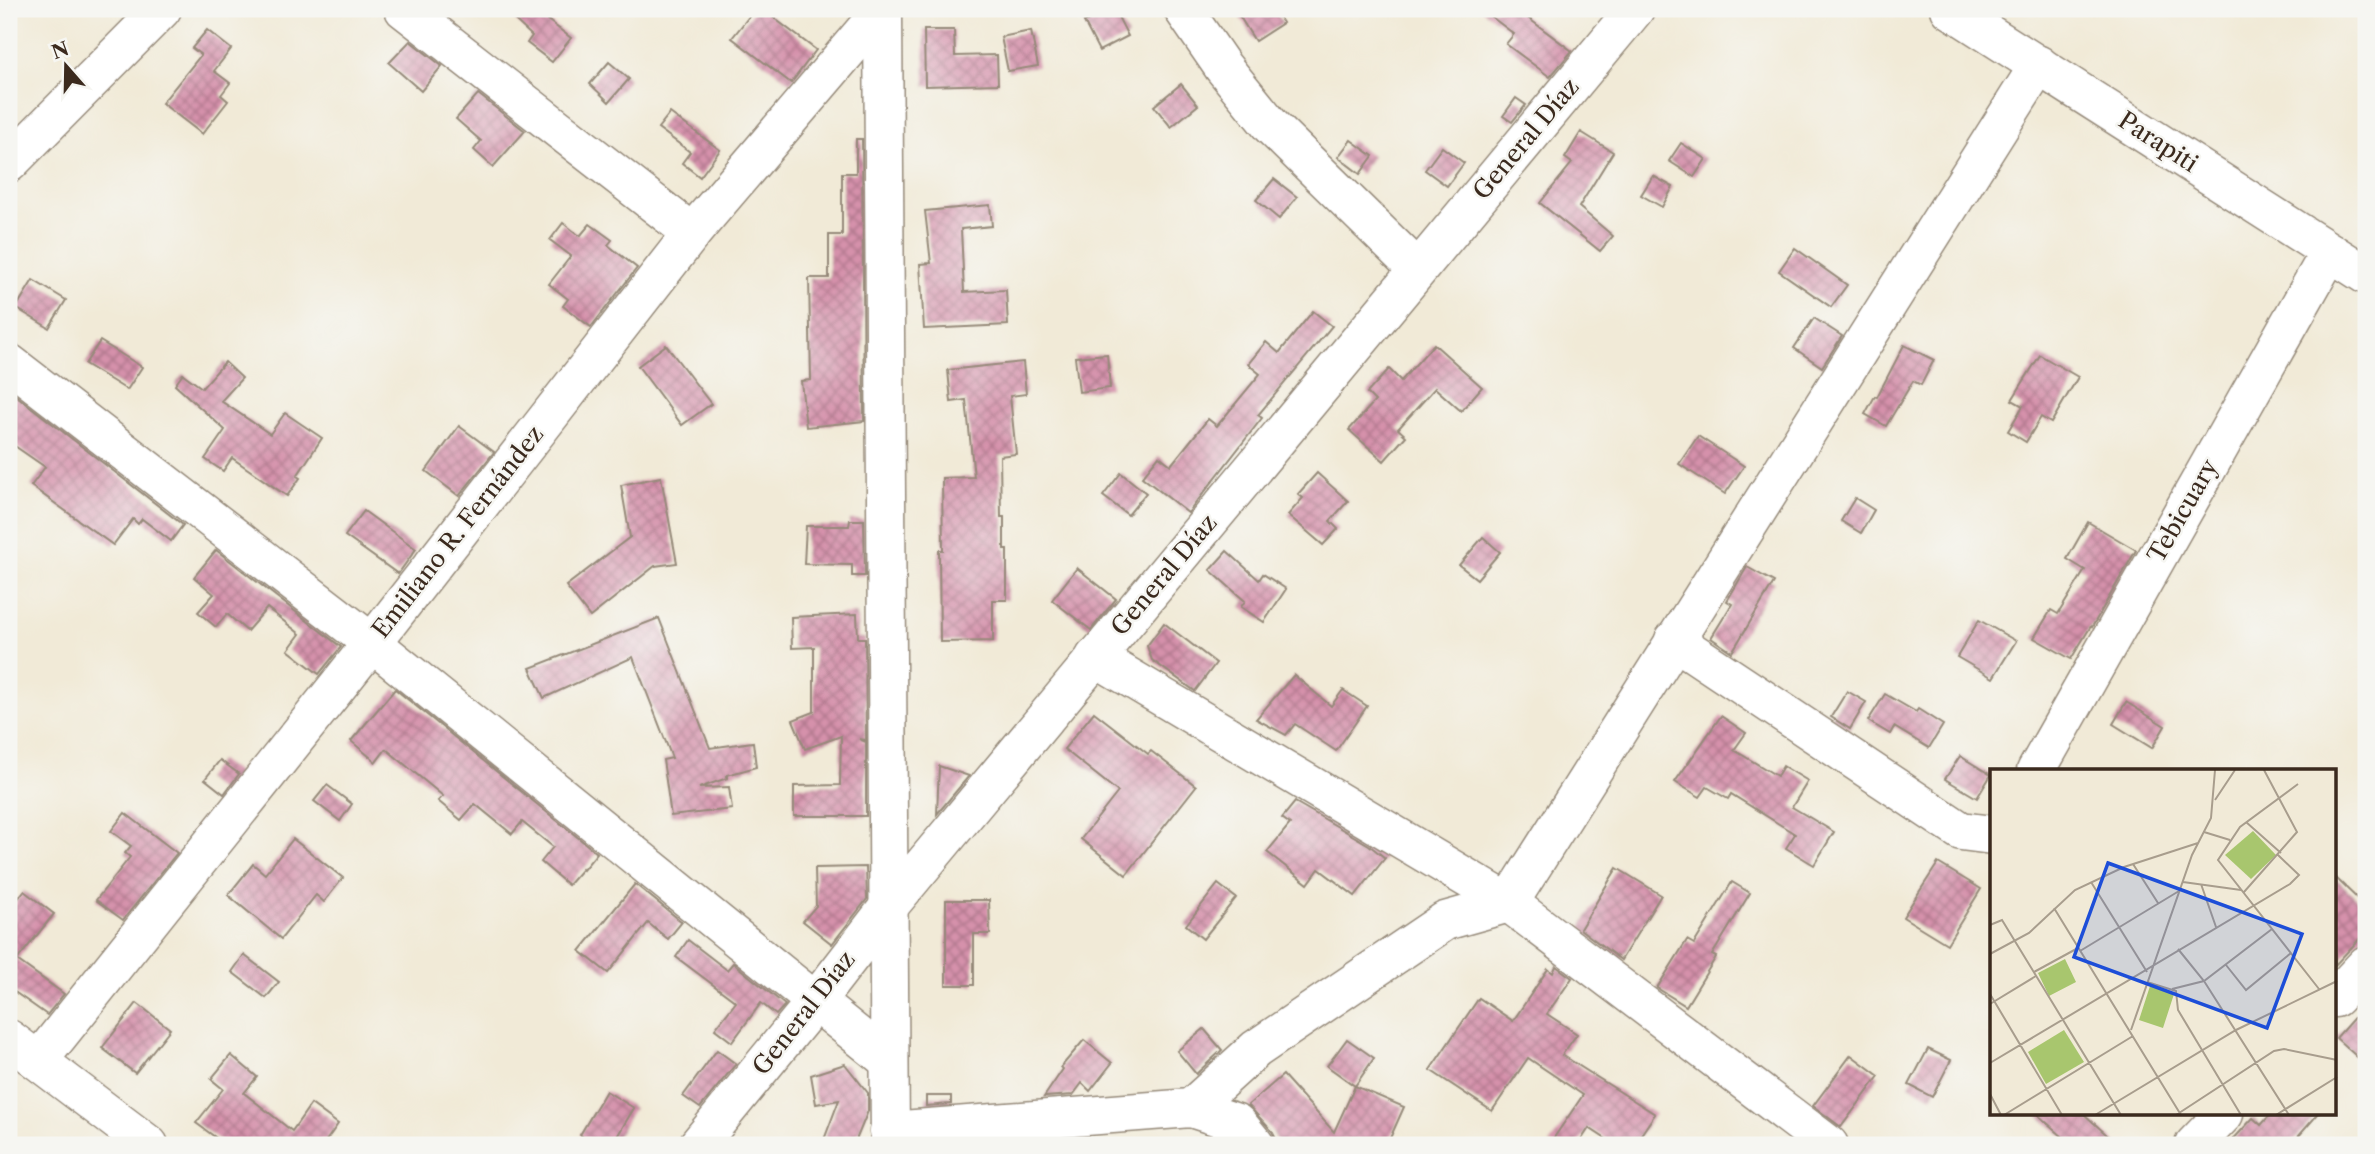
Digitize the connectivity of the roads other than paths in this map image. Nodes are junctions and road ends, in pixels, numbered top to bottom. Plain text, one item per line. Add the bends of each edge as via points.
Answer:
1 (162, 9) edge
2 (404, 9) edge
3 (883, 9) edge
4 (1183, 9) edge
5 (1635, 9) edge
6 (1950, 9) edge
7 (2039, 65) junction
8 (9, 163) edge
9 (692, 233) junction
10 (2330, 252) junction
11 (1418, 269) junction
12 (2366, 275) edge
13 (9, 363) edge
14 (1674, 640) junction
15 (372, 643) junction
16 (1095, 657) junction
17 (2037, 769) edge
18 (1990, 835) edge
19 (1509, 903) junction
20 (890, 905) junction
21 (2366, 965) edge
22 (2336, 997) edge
23 (815, 1002) junction
24 (16, 1044) edge
25 (889, 1061) junction
26 (1191, 1108) junction
27 (2222, 1116) edge
28 (890, 1138) edge
29 (149, 1145) edge
30 (698, 1145) edge
31 (1255, 1145) edge
32 (1829, 1145) edge
33 (2193, 1145) edge

1 - 8 street
2 - 9 street
3 - 9 street, Emiliano R. Fernández
3 - 20 street
4 - 11 street via 1271,126
5 - 11 street, General Díaz
6 - 7 street, Parapiti
7 - 10 street, Parapiti
7 - 14 street
9 - 15 street, Emiliano R. Fernández
10 - 12 street, Parapiti
10 - 17 street, Tebicuary
11 - 16 street, General Díaz
13 - 15 street
14 - 18 street via 1961,831
14 - 19 street
15 - 23 street
15 - 24 street, Emiliano R. Fernández
16 - 19 street
16 - 20 street, General Díaz
19 - 26 street via 1445,921 1256,1049
19 - 32 street
20 - 23 street, General Díaz
20 - 25 street
21 - 22 street
23 - 25 street
23 - 30 street, General Díaz
24 - 29 street
25 - 28 street
26 - 28 street
26 - 31 street via 1237,1123
27 - 33 street

